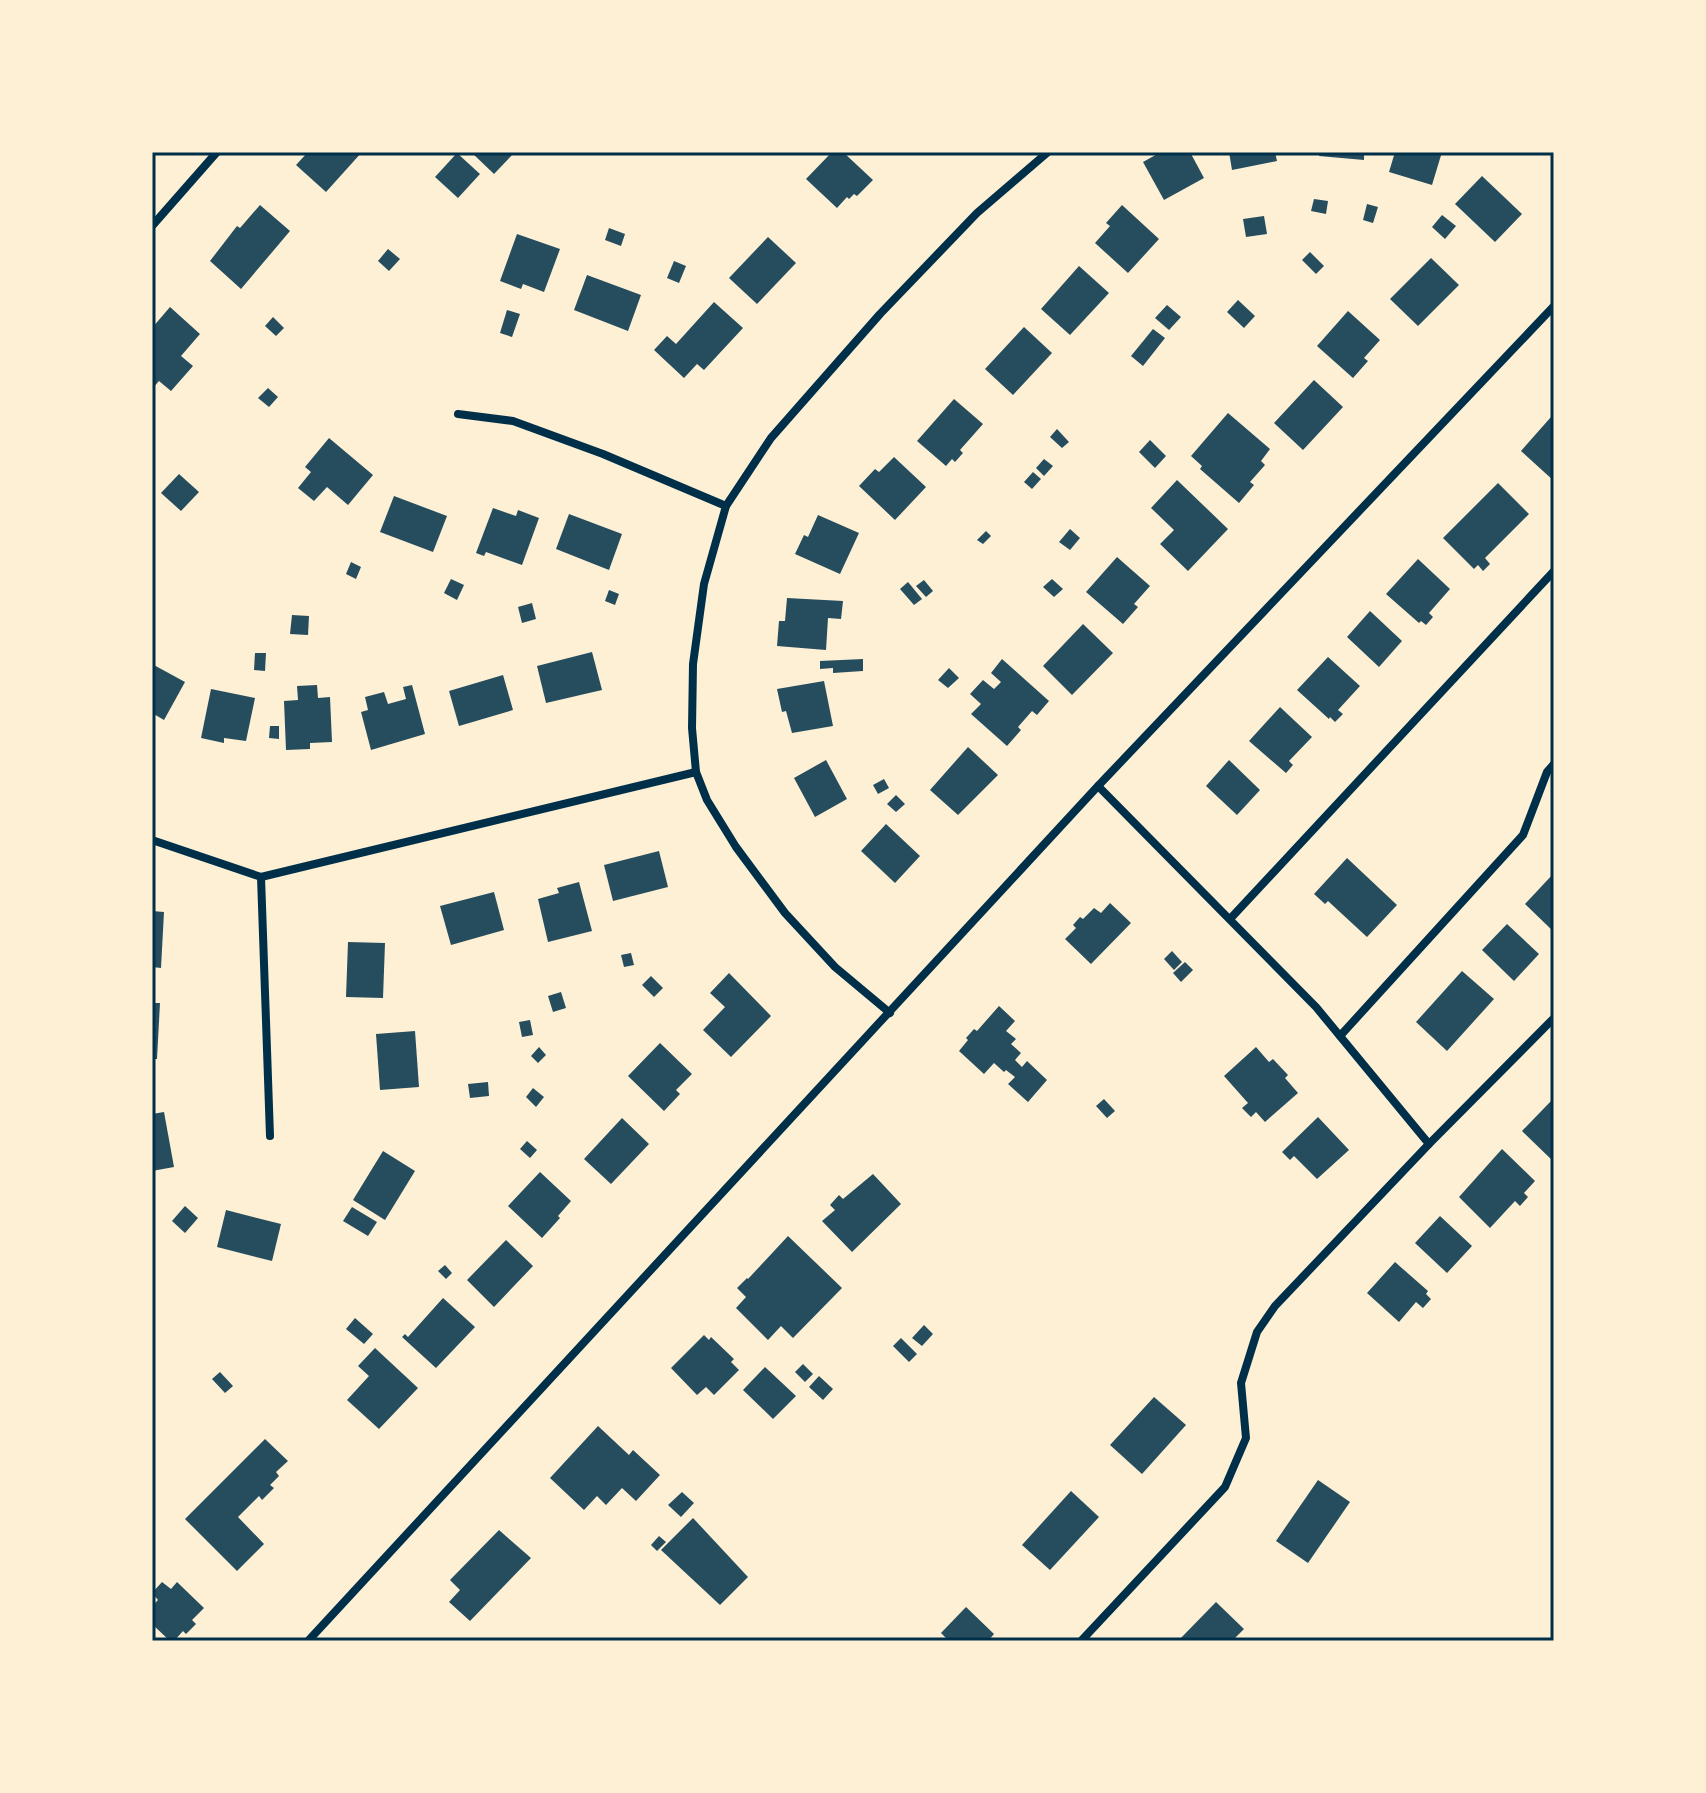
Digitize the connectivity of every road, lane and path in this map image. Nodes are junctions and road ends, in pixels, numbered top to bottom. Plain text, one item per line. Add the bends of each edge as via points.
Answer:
1 (217, 152) edge
2 (1048, 152) edge
3 (152, 226) edge
4 (1554, 306) edge
5 (458, 414) dead end
6 (726, 506) junction
7 (1554, 571) edge
8 (1554, 764) edge
9 (696, 772) junction
10 (1098, 786) junction
11 (152, 840) edge
12 (261, 877) junction
13 (1230, 919) junction
14 (890, 1013) junction
15 (1554, 1018) edge
16 (1340, 1036) junction
17 (270, 1136) dead end
18 (1429, 1144) junction
19 (308, 1641) edge
20 (1081, 1641) edge

1 - 3 street
2 - 6 street via 977,213 880,314 771,438
4 - 10 street
5 - 6 street via 513,421
6 - 9 street via 704,584 693,664
7 - 13 street
8 - 16 street via 1523,835
9 - 12 street
9 - 14 street via 722,826 785,913 835,967
10 - 13 street
10 - 14 street
11 - 12 street
12 - 17 street
13 - 16 street
14 - 19 street
15 - 18 street
16 - 18 street
18 - 20 street via 1257,1332 1241,1383 1246,1438 1225,1487

